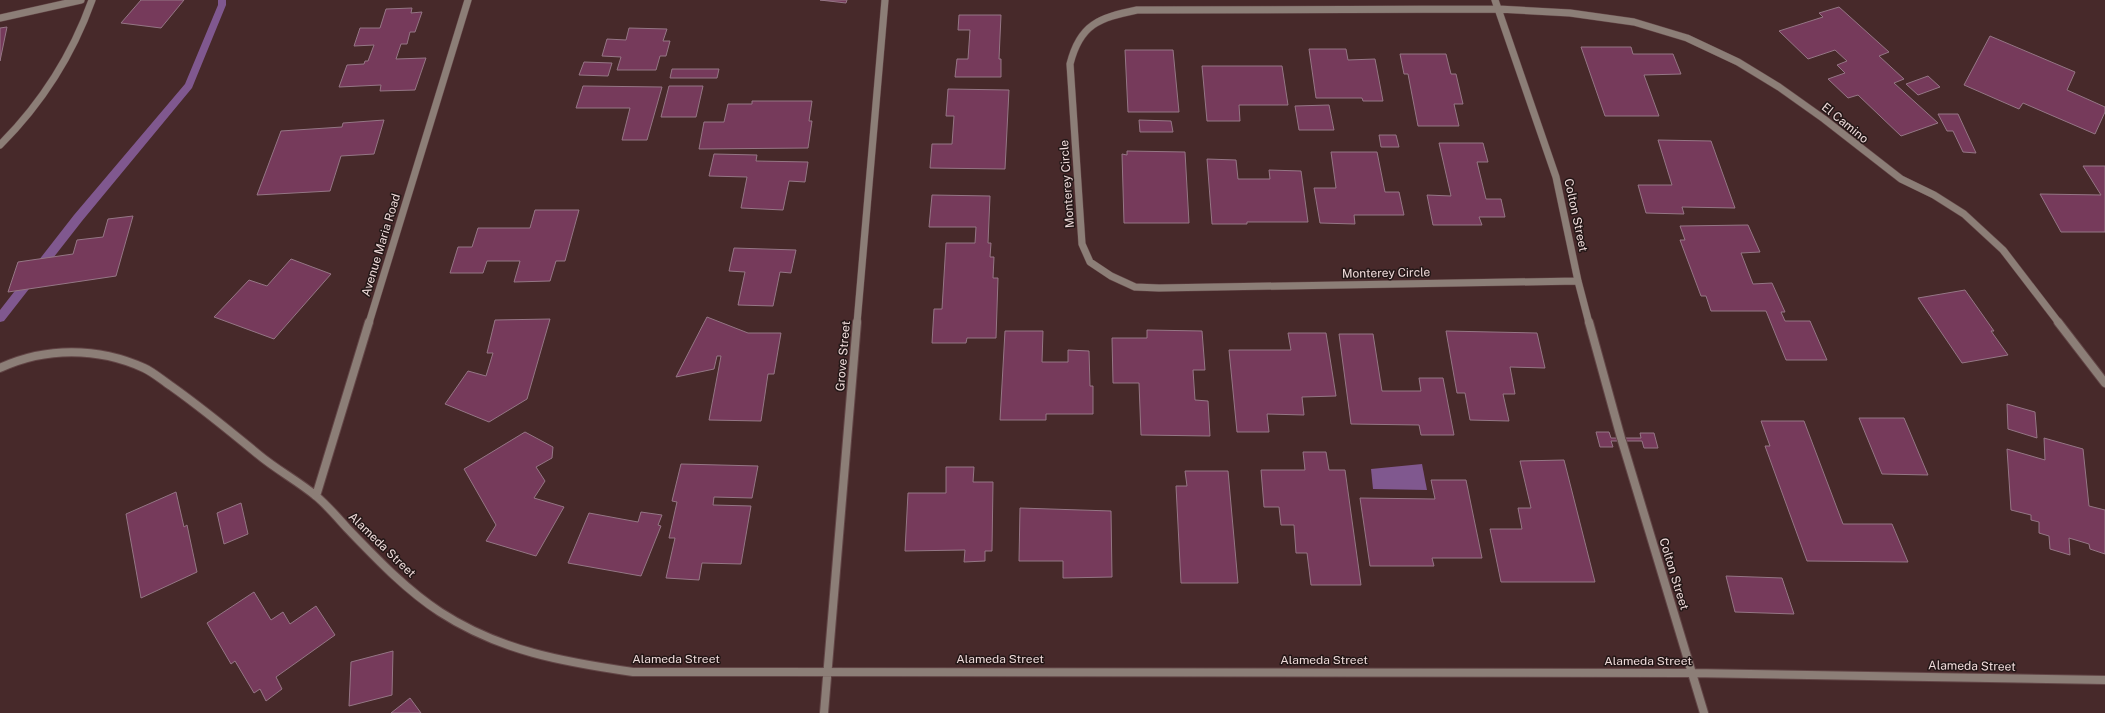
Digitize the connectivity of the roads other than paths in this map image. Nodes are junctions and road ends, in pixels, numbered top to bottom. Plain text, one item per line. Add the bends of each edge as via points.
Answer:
1 (81, 0) edge
2 (92, 0) edge
3 (468, 0) edge
4 (885, 0) edge
5 (1495, 0) edge
6 (1498, 9) junction
7 (0, 18) edge
8 (0, 145) edge
9 (1578, 281) junction
10 (0, 368) edge
11 (2105, 383) edge
12 (316, 496) junction
13 (829, 670) junction
14 (1691, 673) junction
15 (2105, 680) edge
16 (824, 713) edge
17 (1704, 713) edge

1 - 7 street
2 - 8 street via 85,22 69,55 47,89
3 - 12 street, Avenue Maria Road
4 - 13 street, Grove Street
5 - 6 street, Colton Street
6 - 9 street, Colton Street via 1556,177
6 - 9 street, Monterey Circle via 1137,10 1112,15 1094,24 1080,34 1073,47 1070,64 1082,244 1090,262 1110,276 1135,287
6 - 11 street, El Camino via 1570,13 1634,22 1687,38 1738,62 1779,87 1901,179 1934,195 1964,214 2003,250
9 - 14 street, Colton Street
10 - 12 street, Alameda Street via 17,360 42,354 74,352 111,356 145,368 202,408 277,470
12 - 13 street, Alameda Street via 398,580 440,612 480,635 524,652 578,664 633,672
13 - 14 street, Alameda Street
13 - 16 street, Grove Street
14 - 15 street, Alameda Street
14 - 17 street, Colton Street

